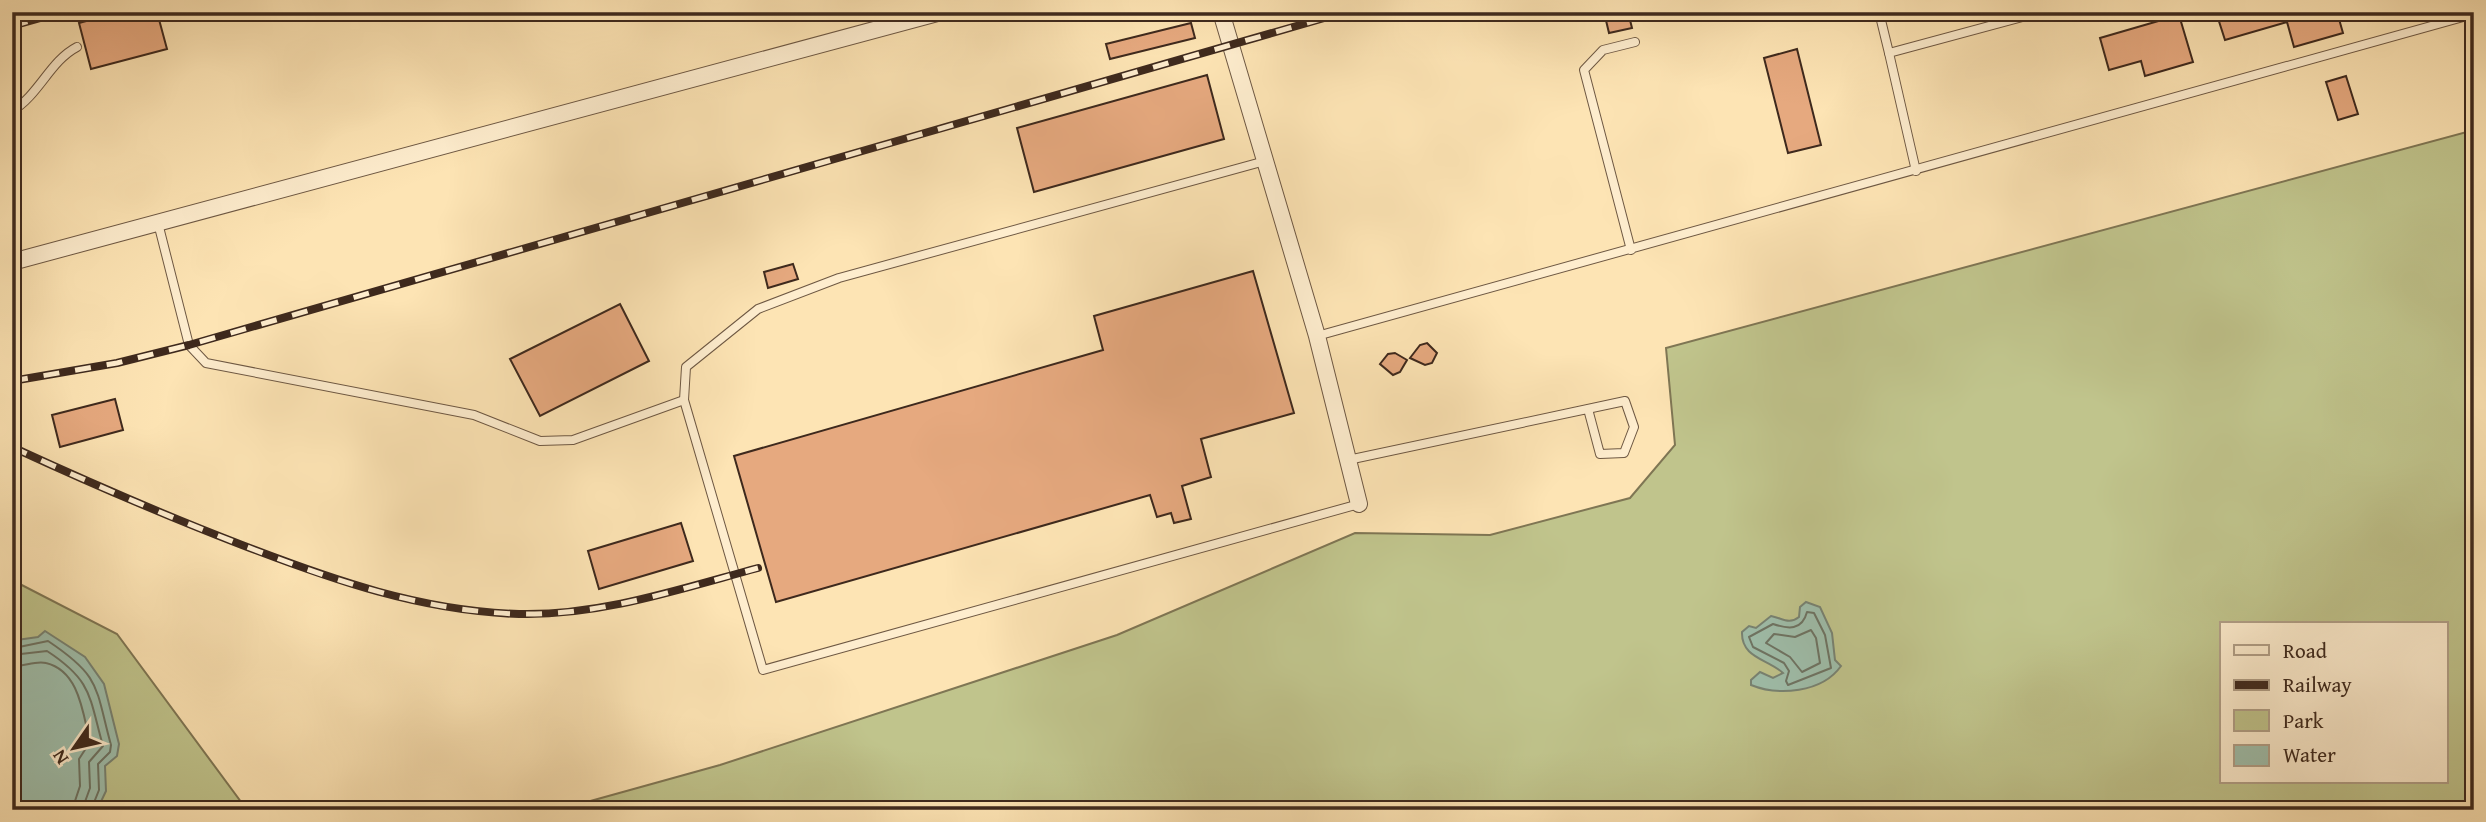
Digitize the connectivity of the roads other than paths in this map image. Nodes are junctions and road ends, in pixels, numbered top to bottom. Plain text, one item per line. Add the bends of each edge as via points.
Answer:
1 (942, 12) edge
2 (1221, 12) edge
3 (1879, 12) edge
4 (2041, 12) edge
5 (2474, 14) edge
6 (1635, 42) dead end
7 (77, 47) dead end
8 (1889, 52) junction
9 (12, 111) edge
10 (1265, 161) junction
11 (1916, 171) junction
12 (158, 223) junction
13 (1631, 250) junction
14 (12, 262) edge
15 (1317, 336) junction
16 (684, 400) junction
17 (1588, 409) junction
18 (1348, 460) junction
19 (1359, 504) joint

1 - 12 street
2 - 10 street
3 - 8 lane
4 - 8 lane
5 - 11 lane
6 - 13 lane via 1603,50 1584,69
7 - 9 lane via 65,53 36,91
8 - 11 lane
10 - 15 street
10 - 16 lane via 839,278 758,309 686,367
11 - 13 lane
12 - 14 street
12 - 16 lane via 189,345 206,363 474,415 540,441 573,440
13 - 15 lane
15 - 18 street
16 - 19 lane via 763,670
17 - 17 lane via 1625,401 1634,427 1624,453 1600,454
17 - 18 lane
18 - 19 street

